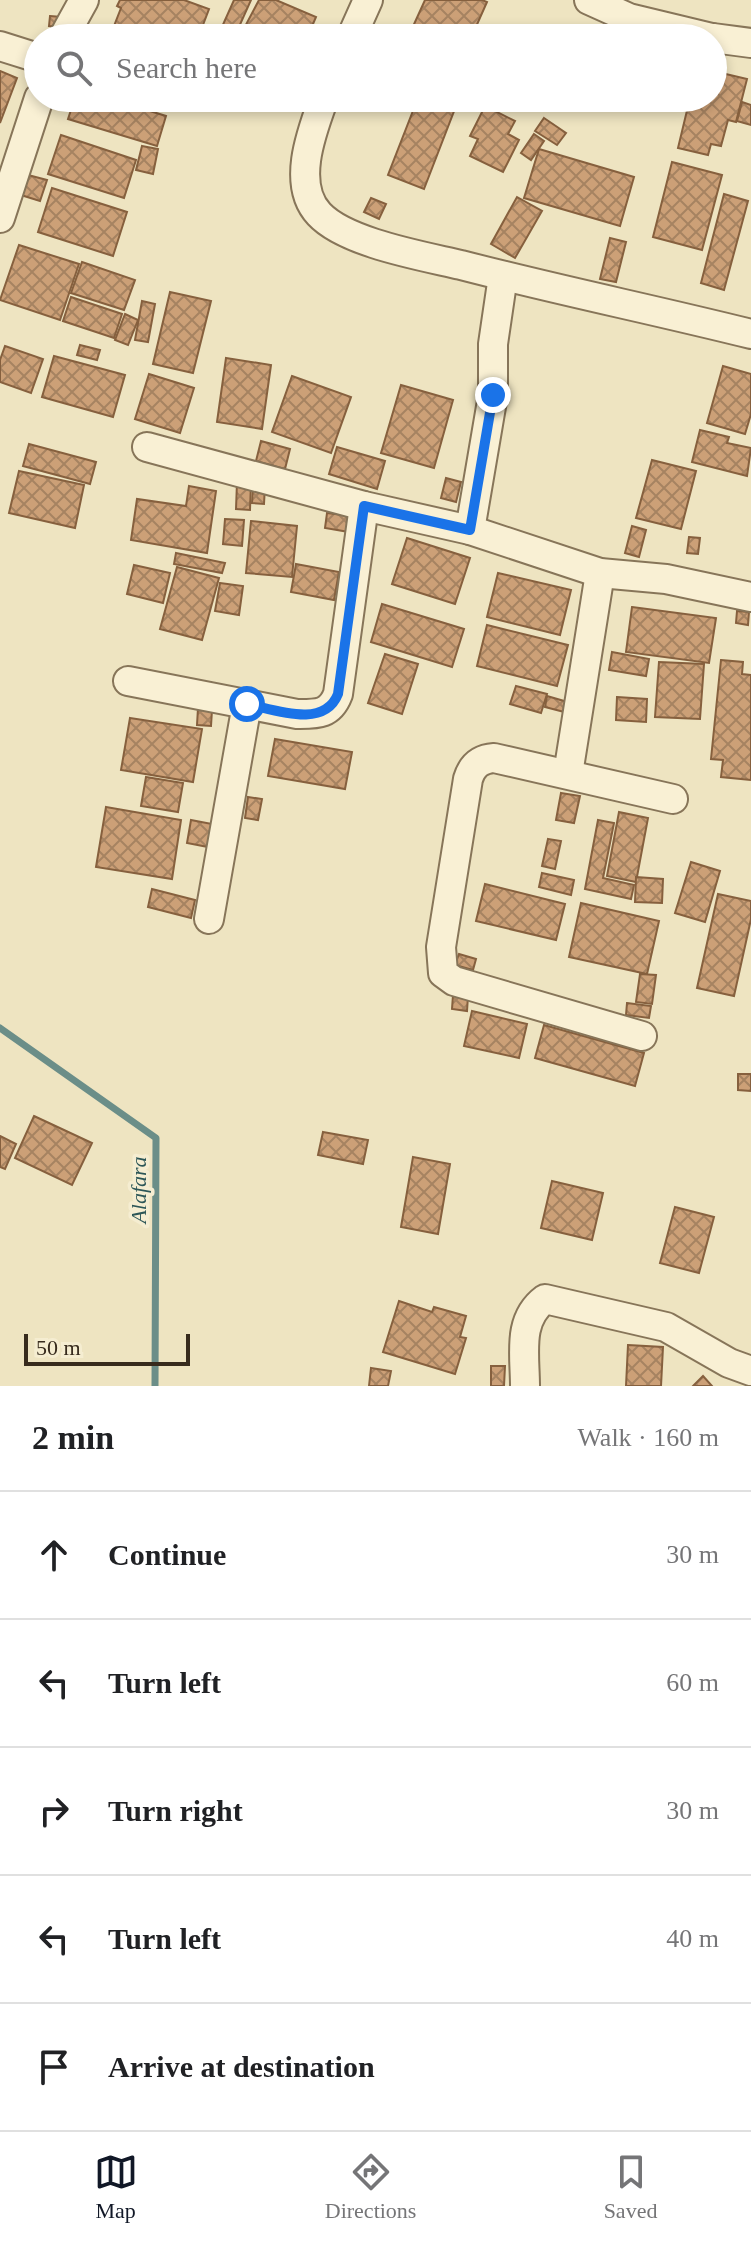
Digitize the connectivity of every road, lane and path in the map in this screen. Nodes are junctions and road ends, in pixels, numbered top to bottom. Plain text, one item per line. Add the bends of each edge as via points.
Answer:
1 (84, 0) edge
2 (368, 0) edge
3 (589, 0) edge
4 (71, 24) edge
5 (357, 24) edge
6 (654, 24) edge
7 (727, 40) edge
8 (751, 43) edge
9 (0, 46) edge
10 (24, 54) edge
11 (34, 112) edge
12 (319, 112) edge
13 (0, 218) edge
14 (503, 276) junction
15 (751, 334) edge
16 (147, 447) dead end
17 (364, 506) junction
18 (470, 530) junction
19 (600, 573) junction
20 (751, 597) edge
21 (128, 681) dead end
22 (247, 704) junction
23 (568, 774) junction
24 (673, 799) dead end
25 (209, 919) dead end
26 (642, 1036) dead end
27 (751, 1371) edge
28 (525, 1386) edge

1 - 4 street
2 - 5 street
3 - 6 street
7 - 8 street
9 - 10 street
11 - 13 street
12 - 14 street via 305,176 308,197 320,214 343,230 406,252
14 - 15 street
14 - 18 street via 493,344 493,395
16 - 17 street
17 - 18 street
17 - 22 street via 333,707 297,714
18 - 19 street
19 - 20 street via 666,579
19 - 23 street
21 - 22 street
22 - 25 street
23 - 24 street
23 - 26 street via 494,758 484,759 471,771 441,947 443,973 471,987
27 - 28 street via 666,1327 545,1299 530,1310 525,1330

